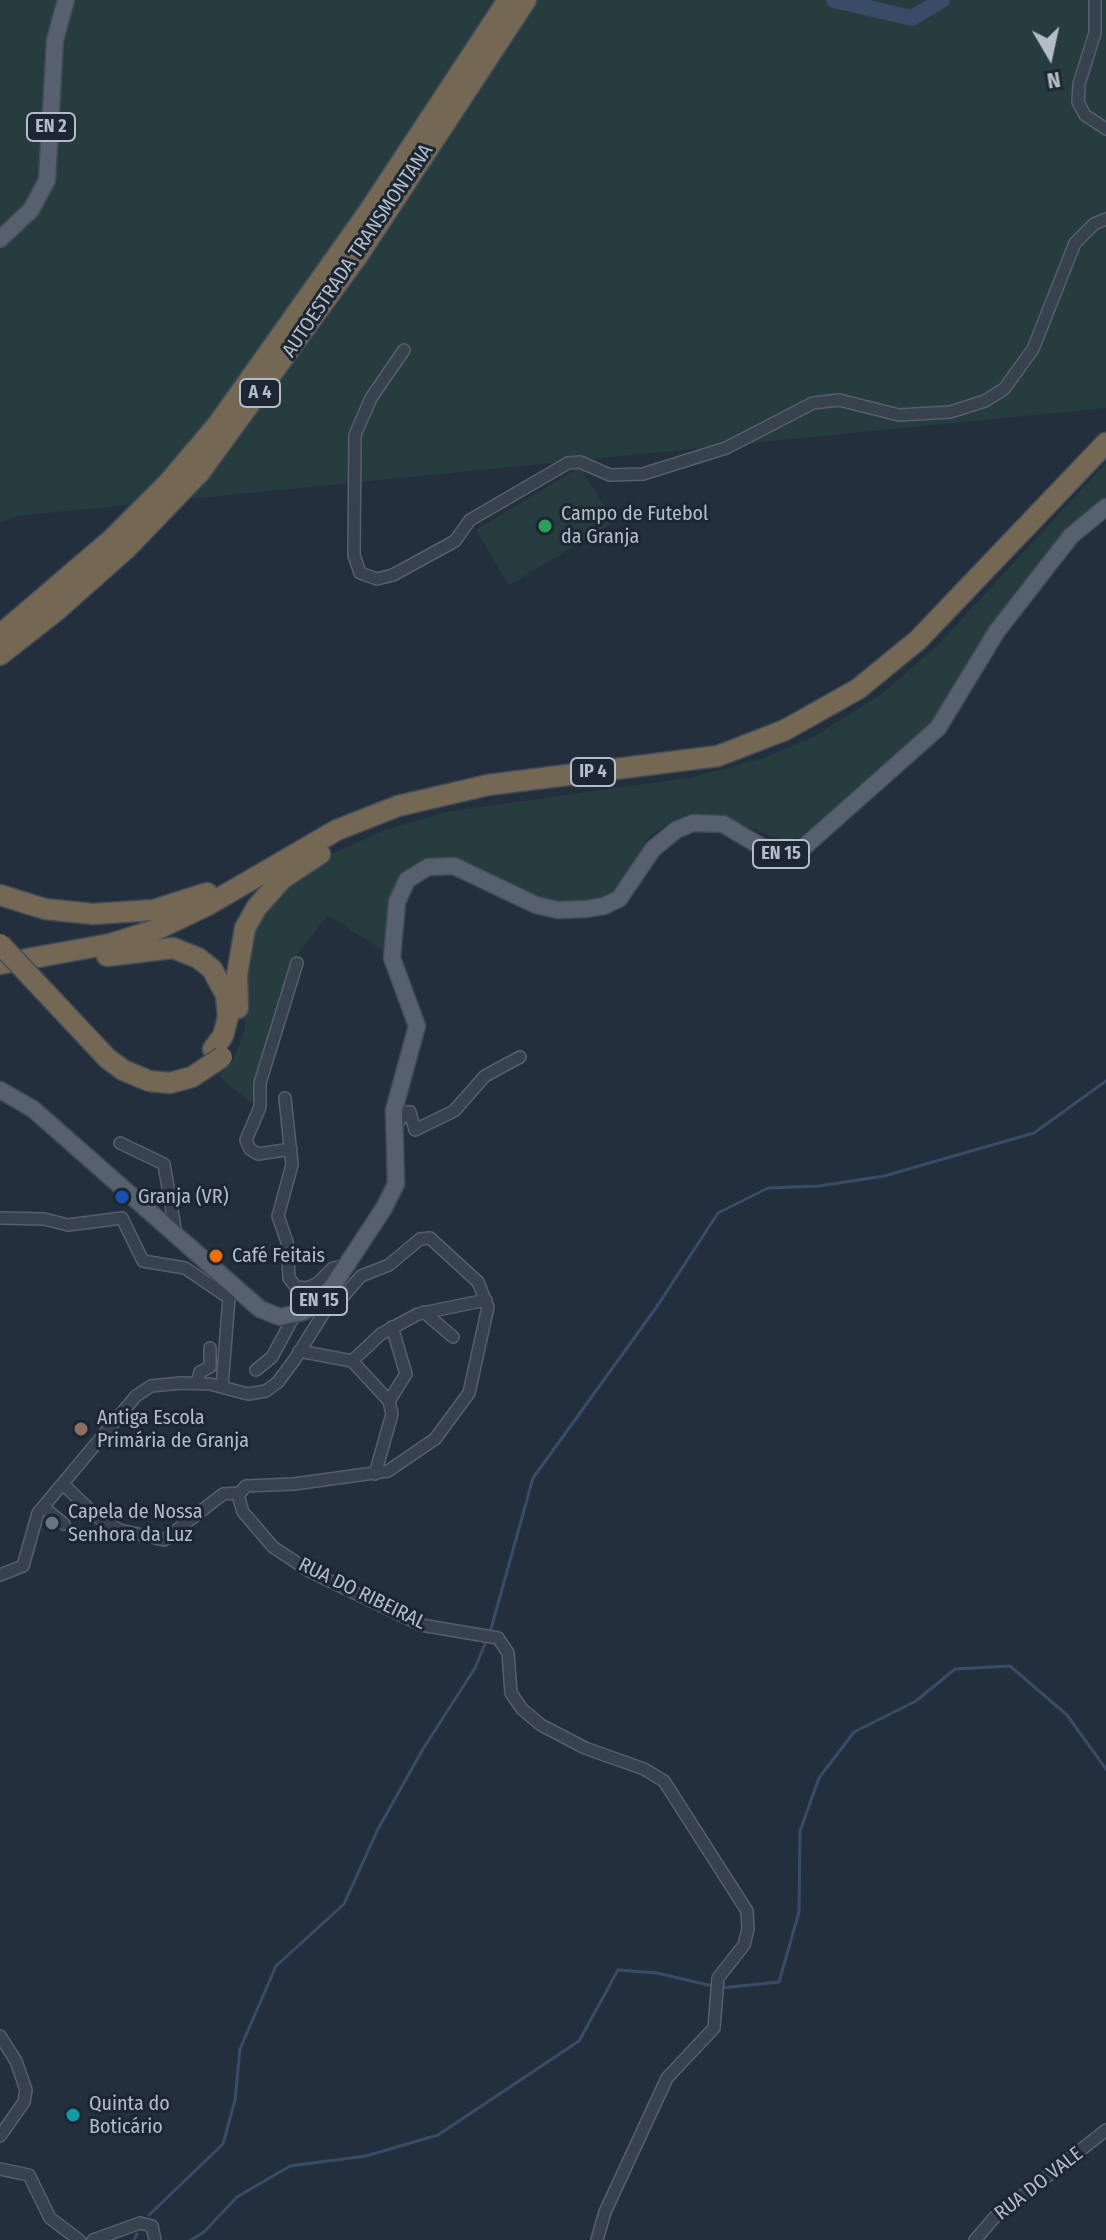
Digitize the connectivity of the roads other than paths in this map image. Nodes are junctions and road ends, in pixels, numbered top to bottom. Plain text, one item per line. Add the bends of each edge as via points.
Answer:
1 (66, 0) edge
2 (508, 0) edge
3 (526, 0) edge
4 (1095, 0) edge
5 (462, 83) junction
6 (1106, 129) edge
7 (1106, 219) edge
8 (0, 239) edge
9 (404, 350) dead end
10 (1106, 443) edge
11 (1106, 453) edge
12 (1106, 507) edge
13 (0, 635) edge
14 (0, 655) edge
15 (649, 765) junction
16 (343, 838) junction
17 (0, 895) edge
18 (0, 930) edge
19 (0, 944) edge
20 (297, 963) dead end
21 (0, 964) edge
22 (0, 973) edge
23 (217, 1053) junction
24 (520, 1057) dead end
25 (0, 1090) edge
26 (285, 1098) dead end
27 (394, 1128) junction
28 (120, 1143) dead end
29 (291, 1149) junction
30 (0, 1218) edge
31 (176, 1235) junction
32 (202, 1258) junction
33 (348, 1264) junction
34 (229, 1298) junction
35 (486, 1300) junction
36 (324, 1303) junction
37 (424, 1312) junction
38 (294, 1316) junction
39 (392, 1327) junction
40 (453, 1337) dead end
41 (210, 1348) dead end
42 (299, 1351) junction
43 (352, 1361) junction
44 (256, 1370) dead end
45 (197, 1383) junction
46 (222, 1387) junction
47 (389, 1401) junction
48 (375, 1474) junction
49 (63, 1484) junction
50 (239, 1493) junction
51 (43, 1507) junction
52 (64, 1524) dead end
53 (0, 1575) edge
54 (0, 2036) edge
55 (1106, 2130) edge
56 (0, 2136) edge
57 (0, 2169) edge
58 (79, 2240) edge
59 (93, 2240) edge
60 (155, 2240) edge
61 (597, 2240) edge
62 (975, 2240) edge

1 - 8 main road, EN 2 via 55,40 47,180 31,210
2 - 5 highway, AUTOESTRADA TRANSMONTANA / A 4
3 - 5 highway, AUTOESTRADA TRANSMONTANA / A 4
4 - 6 street via 1095,33 1078,98 1085,115
5 - 13 highway, AUTOESTRADA TRANSMONTANA / A 4 via 218,424 112,539
5 - 14 highway, AUTOESTRADA TRANSMONTANA / A 4 via 359,254 200,472 126,549
7 - 9 street via 1075,243 1033,349 1004,389 985,401 950,412 899,415 839,400 813,403 726,448 643,474 610,475 580,462 568,463 470,520 455,541 377,579 360,573 354,555 355,435 371,398
10 - 15 highway, IP 4 via 918,640 858,689 785,730 718,756
11 - 16 highway, IP 4 via 923,646 862,695 788,737 720,763 628,781 424,807
12 - 27 main road, EN 15 via 1066,541 997,631 938,728 804,847 772,853 723,824 693,823 653,849 619,899 586,909 543,907 462,868 433,866 414,874 398,897 394,927 394,968 417,1026 396,1097
15 - 17 highway via 489,779 412,795 331,827 211,891 154,910 93,914 45,909
15 - 21 highway, IP 4 via 488,785 398,806 337,830 158,929 110,944
16 - 22 highway, IP 4 via 174,930
16 - 23 highway via 282,879 257,907 239,948 234,1036
18 - 23 highway via 99,1037 134,1065 169,1073
19 - 23 highway, bridge via 123,1070 170,1083 192,1077
20 - 29 street via 260,1083 260,1107 246,1140 258,1154
22 - 23 highway via 148,949 187,953 212,969 226,995 228,1017
24 - 27 street via 485,1076 454,1111 416,1130 406,1112
25 - 31 main road, EN 15 via 27,1105
26 - 29 street
27 - 33 main road, EN 15 via 394,1189
28 - 31 street via 164,1164
29 - 33 street via 292,1169 278,1216 291,1282 312,1287 333,1268
30 - 34 street via 68,1225 122,1218 143,1261 185,1268
31 - 32 main road, EN 15
32 - 34 street via 207,1275
32 - 38 main road, EN 15 via 260,1309
33 - 36 main road, EN 15
34 - 46 street
35 - 36 street via 475,1279 425,1237 358,1279 341,1299
35 - 37 street
35 - 48 street via 488,1318 466,1397 430,1444
36 - 38 main road, EN 15
36 - 42 street
37 - 39 street
37 - 40 street
38 - 44 street via 272,1357
39 - 43 street
39 - 47 street via 406,1374
41 - 45 street via 211,1365 200,1372
42 - 43 street
42 - 46 street via 266,1391 248,1394
43 - 47 street
45 - 46 street
45 - 49 street via 155,1385 141,1392
47 - 48 street via 391,1416
48 - 50 street via 249,1485
49 - 50 street via 104,1522 164,1540 223,1494
49 - 51 street
50 - 61 street, RUA DO RIBEIRAL via 243,1512 279,1552 309,1571 421,1625 496,1636 507,1650 511,1693 525,1712 585,1748 644,1769 666,1783 747,1911 745,1942 717,1981 714,2028 667,2078
51 - 52 street
51 - 53 street via 35,1518 23,1566
54 - 56 street via 16,2061 26,2094
55 - 62 street, RUA DO VALE via 994,2218
57 - 58 street via 32,2177 50,2218
59 - 60 street via 140,2223 152,2226

